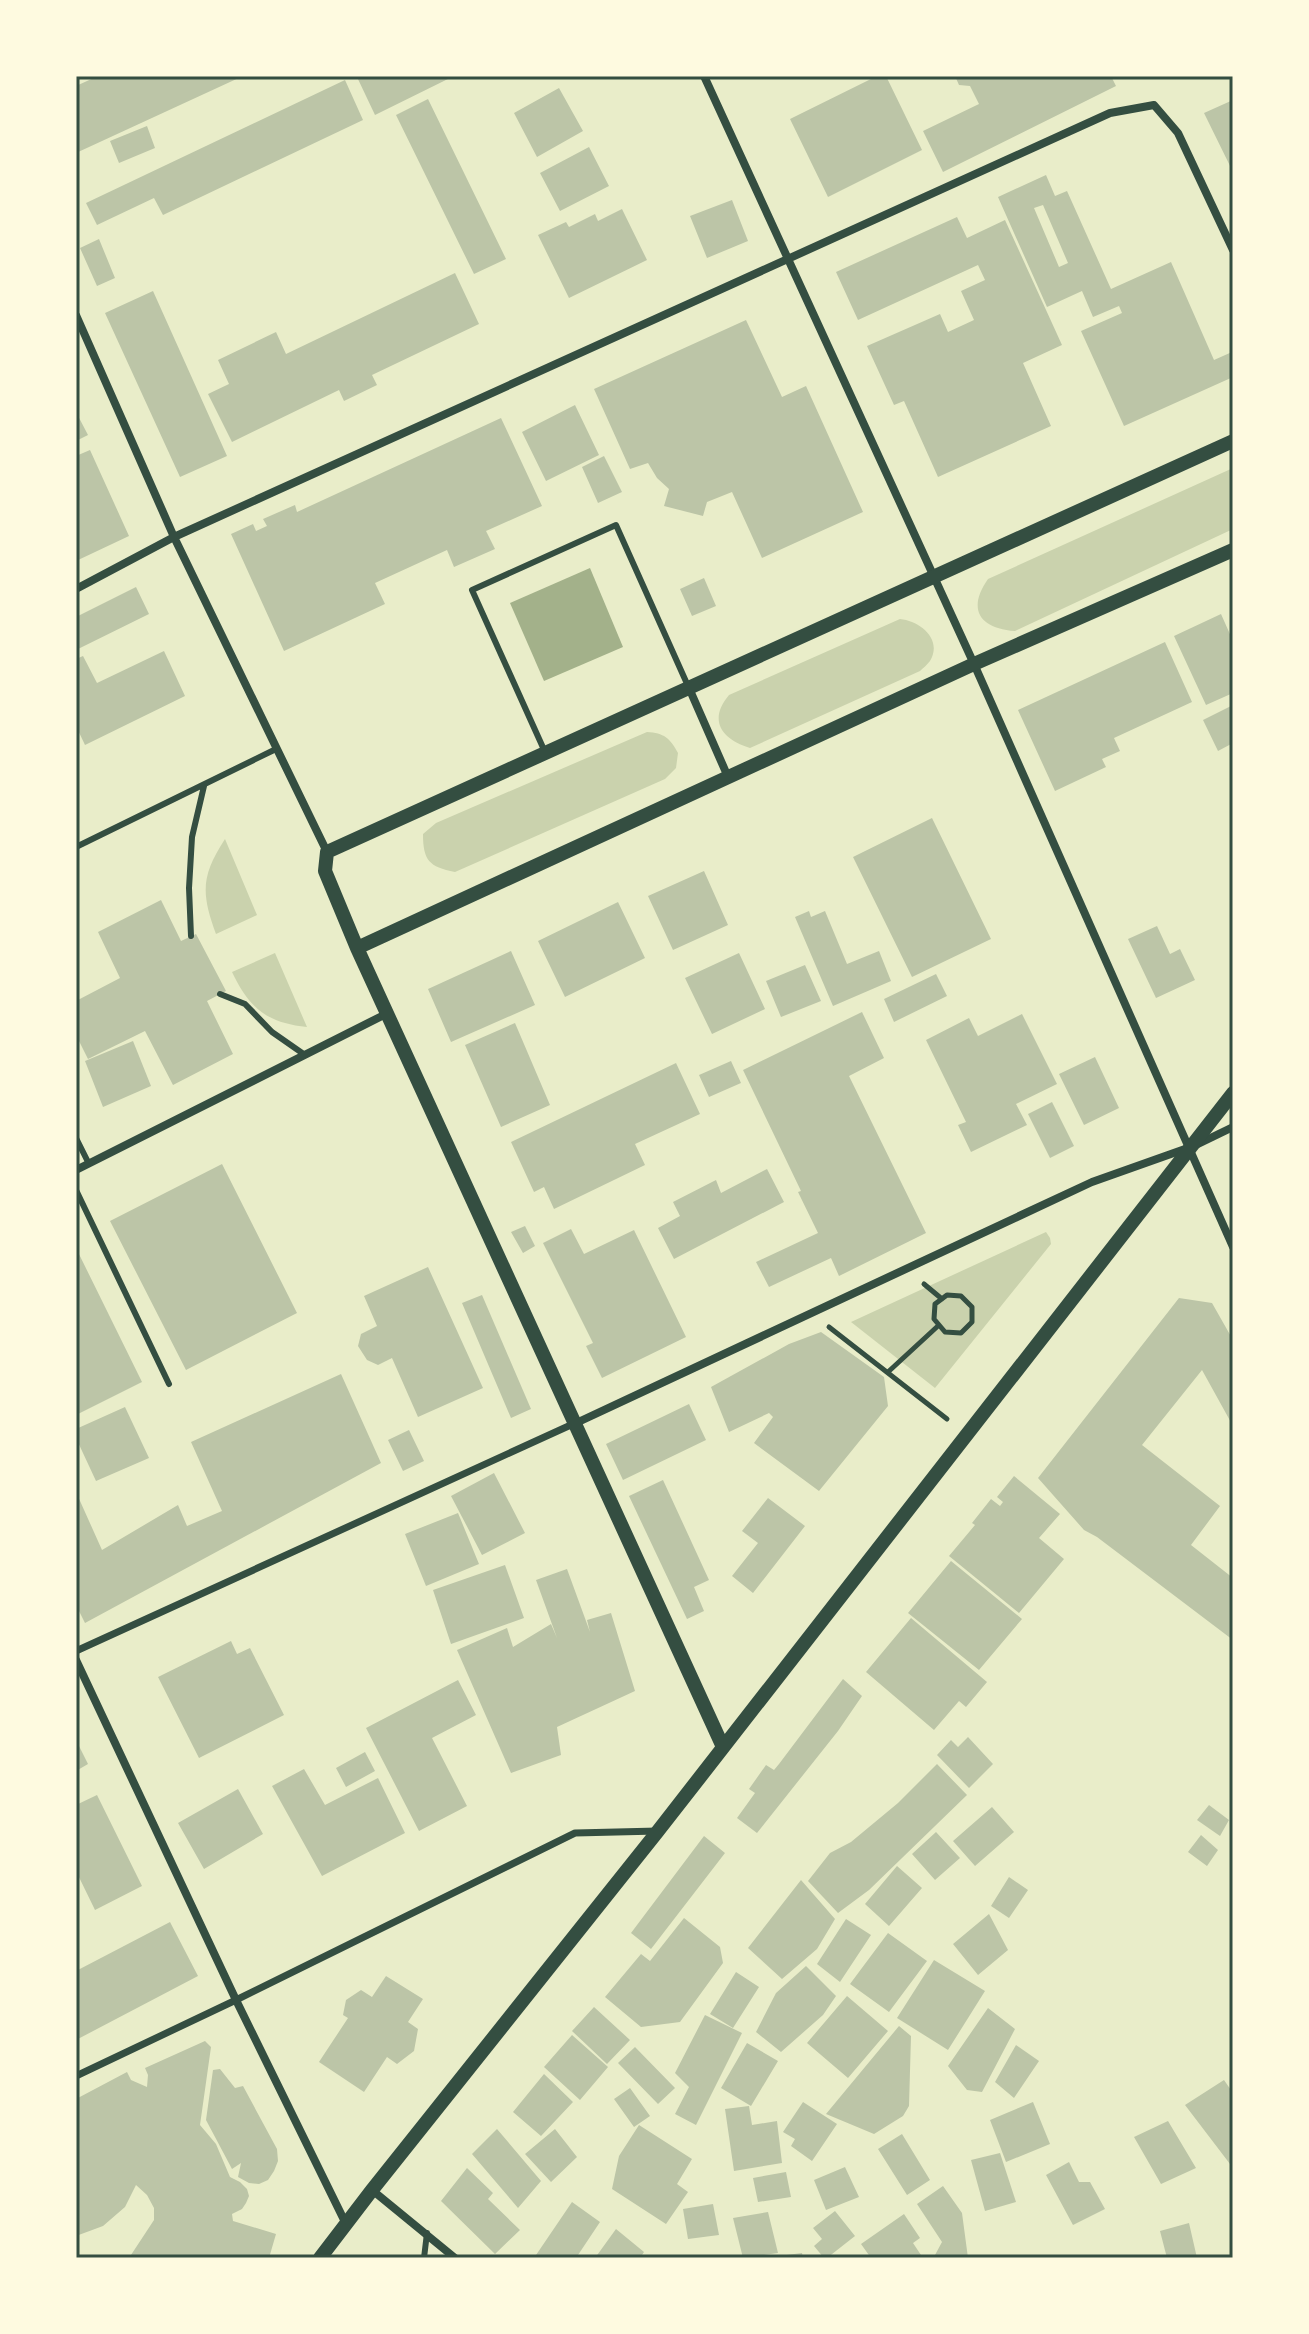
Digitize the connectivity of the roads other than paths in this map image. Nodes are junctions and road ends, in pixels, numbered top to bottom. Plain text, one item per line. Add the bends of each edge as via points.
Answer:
1 (704, 76) edge
2 (1233, 250) edge
3 (789, 257) junction
4 (76, 315) edge
5 (1233, 441) edge
6 (174, 537) junction
7 (1233, 550) edge
8 (932, 577) junction
9 (76, 589) edge
10 (974, 664) junction
11 (689, 688) junction
12 (276, 749) junction
13 (545, 752) junction
14 (728, 777) junction
15 (204, 786) junction
16 (76, 847) edge
17 (327, 852) junction
18 (191, 936) dead end
19 (357, 948) junction
20 (220, 994) dead end
21 (388, 1013) junction
22 (305, 1055) junction
23 (1233, 1093) edge
24 (1233, 1127) edge
25 (76, 1138) edge
26 (1188, 1149) junction
27 (89, 1164) junction
28 (76, 1170) edge
29 (76, 1190) edge
30 (1233, 1247) edge
31 (169, 1384) dead end
32 (573, 1424) junction
33 (76, 1651) edge
34 (76, 1660) edge
35 (723, 1747) junction
36 (658, 1831) junction
37 (236, 2000) junction
38 (76, 2076) edge
39 (372, 2190) junction
40 (346, 2224) junction
41 (427, 2233) junction
42 (320, 2258) edge
43 (424, 2258) edge
44 (455, 2258) edge

1 - 3 street
2 - 3 street via 1178,133 1154,105 1110,113
3 - 6 street
3 - 8 street
4 - 6 street
5 - 8 street
6 - 9 street
6 - 12 street
7 - 10 street
8 - 10 street
8 - 11 street
10 - 14 street
10 - 26 street
11 - 13 street
11 - 13 lane via 616,525 602,531 472,590
11 - 14 street
12 - 15 lane
12 - 17 street
13 - 17 street
14 - 19 street
15 - 16 lane
15 - 18 lane via 192,837
17 - 19 street via 325,871
19 - 21 street
20 - 22 lane via 245,1004
21 - 22 street
21 - 32 street
22 - 27 street
23 - 26 street
24 - 26 street
25 - 27 lane
26 - 30 street
26 - 32 street via 1092,1182
26 - 35 street
27 - 28 street
29 - 31 lane
32 - 33 street
32 - 35 street
34 - 37 street
35 - 36 street
36 - 37 street via 575,1833
36 - 39 street
37 - 38 street
37 - 40 street
39 - 40 street
39 - 41 street
40 - 42 street
41 - 43 lane
41 - 44 street

